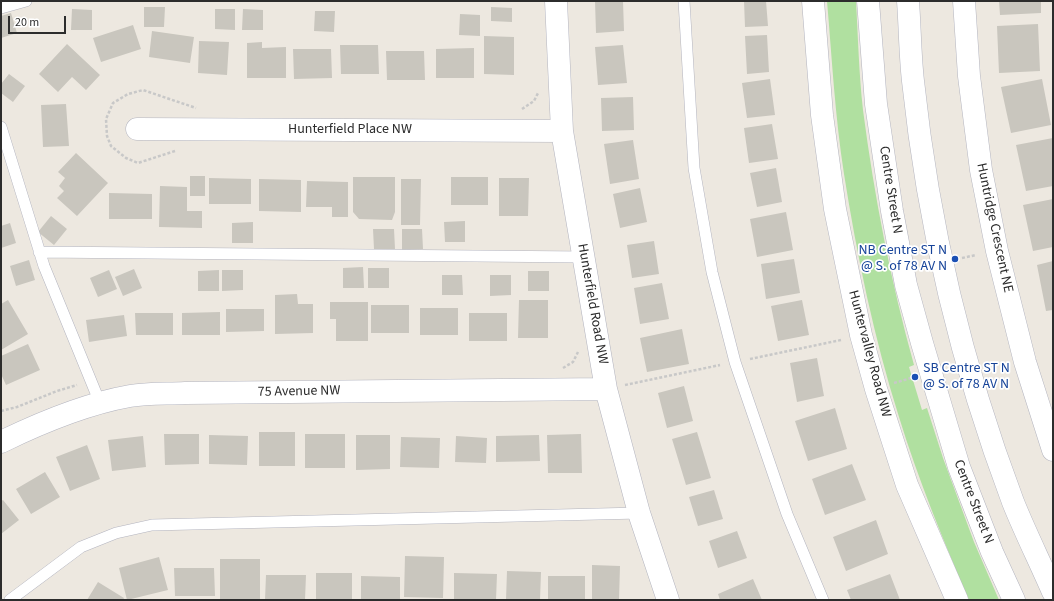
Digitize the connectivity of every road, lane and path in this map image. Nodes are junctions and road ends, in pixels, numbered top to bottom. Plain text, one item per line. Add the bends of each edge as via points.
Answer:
1 (26, 1) edge
2 (556, 1) edge
3 (684, 1) edge
4 (813, 1) edge
5 (868, 1) edge
6 (908, 1) edge
7 (964, 1) edge
8 (1, 8) edge
9 (538, 89) dead end
10 (201, 109) dead end
11 (519, 109) dead end
12 (1, 127) edge
13 (137, 129) dead end
14 (562, 131) junction
15 (178, 150) dead end
16 (39, 252) junction
17 (584, 257) junction
18 (580, 347) dead end
19 (557, 371) dead end
20 (92, 381) junction
21 (606, 389) junction
22 (100, 403) junction
23 (1, 411) edge
24 (1, 442) edge
25 (1053, 450) edge
26 (639, 513) junction
27 (1053, 592) edge
28 (10, 600) edge
29 (668, 600) edge
30 (823, 600) edge
31 (957, 600) edge
32 (1014, 600) edge

1 - 8 lane
2 - 14 street, Hunterfield Road NW
3 - 30 lane via 694,168 712,272 735,362 787,514
4 - 31 street, Huntervalley Road NW via 824,130 835,209 861,335 907,485
5 - 32 street, Centre Street N via 876,104 906,285 959,467
6 - 27 street via 913,80 941,263 987,428 1014,503
7 - 25 street, Huntridge Crescent NE via 969,76 981,170 997,251 1025,362
9 - 11 path via 534,101
10 - 15 path via 143,90 128,94 113,103 106,119 107,136 111,146 126,158 138,163
12 - 16 lane
13 - 14 street, Hunterfield Place NW
14 - 17 street, Hunterfield Road NW
16 - 17 lane
16 - 20 lane
17 - 21 street, Hunterfield Road NW
18 - 19 path via 573,362
20 - 22 lane
20 - 23 path
21 - 22 street, 75 Avenue NW via 185,393 131,396
21 - 26 street, Hunterfield Road NW
22 - 24 street, 75 Avenue NW via 60,415
26 - 28 lane via 152,525 116,533 81,547
26 - 29 street, Hunterfield Road NW

